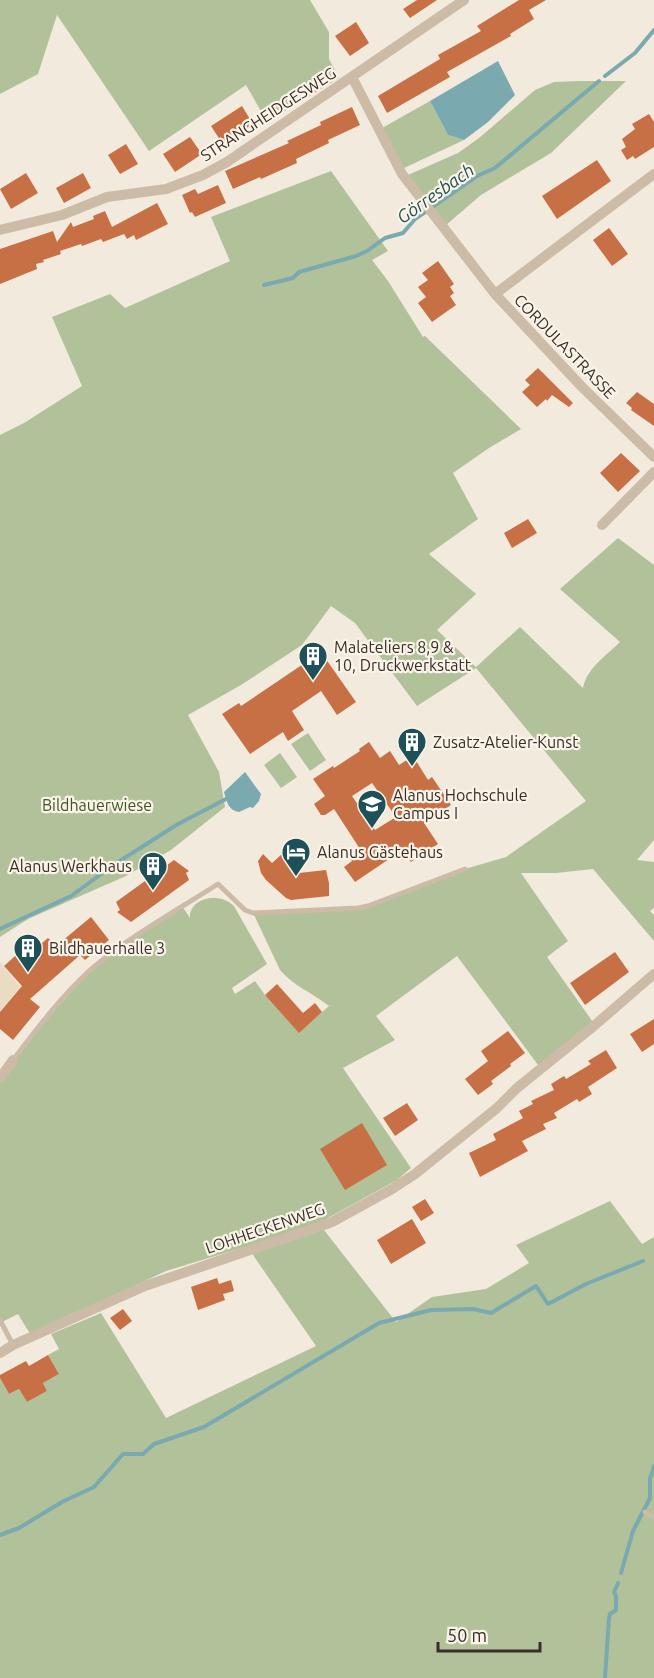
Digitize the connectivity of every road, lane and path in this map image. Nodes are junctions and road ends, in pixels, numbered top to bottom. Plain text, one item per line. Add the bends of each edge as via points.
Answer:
1 (464, 0) edge
2 (352, 77) junction
3 (654, 174) edge
4 (0, 230) edge
5 (495, 294) junction
6 (654, 457) edge
7 (654, 472) edge
8 (602, 525) dead end
9 (465, 869) dead end
10 (654, 974) edge
11 (13, 1060) joint
12 (0, 1077) edge
13 (0, 1320) edge
14 (14, 1345) junction
15 (0, 1353) edge
16 (645, 1512) dead end
17 (654, 1517) edge

1 - 2 street, STRANGHEIDGESWEG
2 - 4 street, STRANGHEIDGESWEG via 203,175 166,189 107,197 62,215
2 - 5 street via 402,174
3 - 5 street, CORDULASTRASSE
5 - 6 street, CORDULASTRASSE
7 - 8 street
9 - 11 lane via 348,910 253,913 218,884 122,946 88,973
10 - 14 street, LOHHECKENWEG via 497,1108 398,1186 332,1222 145,1286
11 - 12 street
13 - 14 lane
14 - 15 street, LOHHECKENWEG
16 - 17 lane

